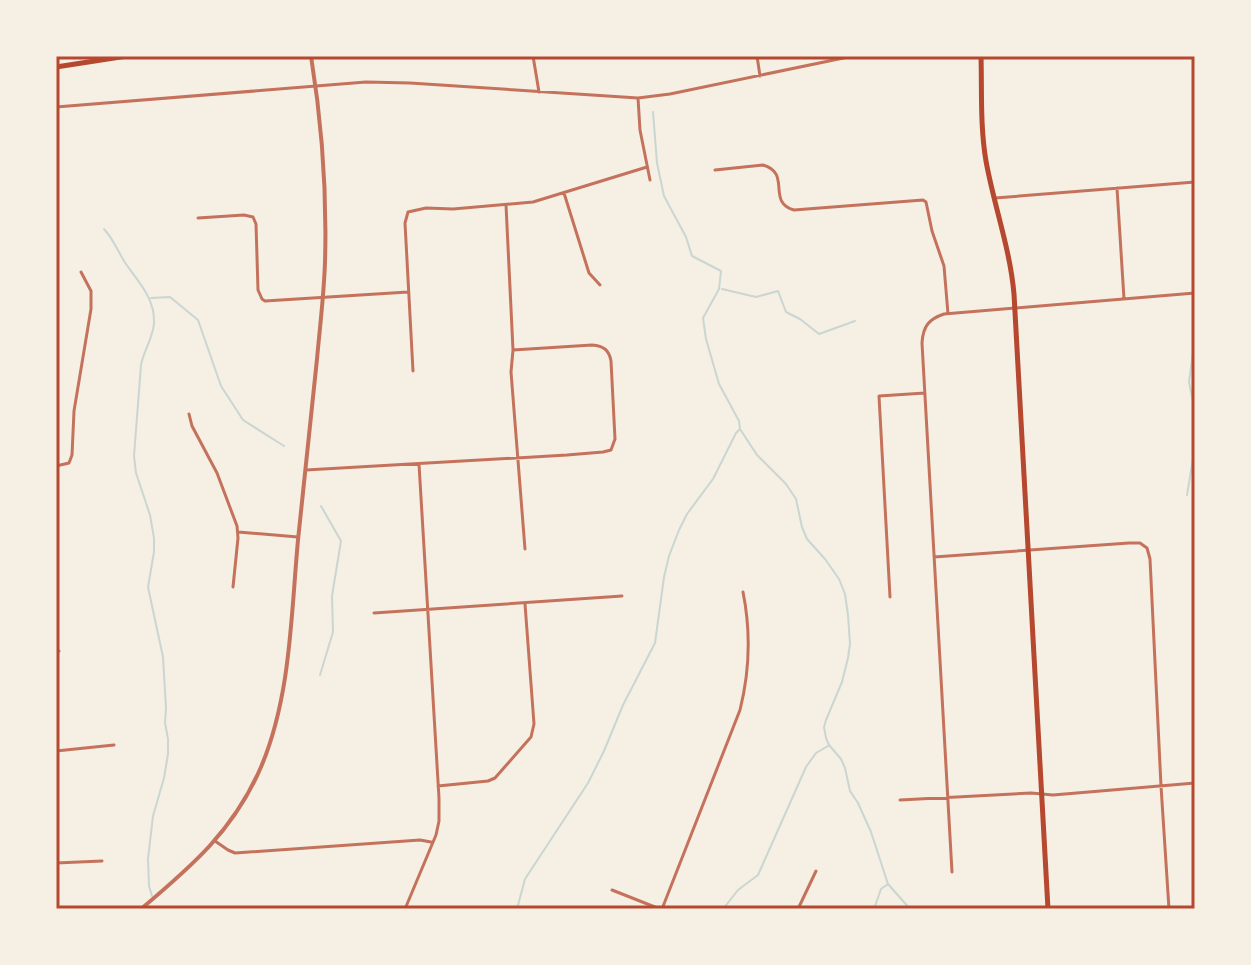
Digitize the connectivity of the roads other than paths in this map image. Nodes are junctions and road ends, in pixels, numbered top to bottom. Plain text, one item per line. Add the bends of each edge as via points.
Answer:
1 (127, 56) edge
2 (311, 56) edge
3 (533, 56) edge
4 (757, 56) edge
5 (853, 56) edge
6 (981, 56) edge
7 (89, 59) edge
8 (56, 67) edge
9 (760, 76) junction
10 (316, 86) junction
11 (539, 92) junction
12 (638, 98) junction
13 (56, 107) edge
14 (647, 167) junction
15 (715, 170) dead end
16 (650, 180) dead end
17 (1195, 182) edge
18 (1117, 188) junction
19 (564, 193) junction
20 (995, 198) junction
21 (506, 205) junction
22 (198, 218) dead end
23 (81, 272) dead end
24 (600, 285) dead end
25 (408, 292) junction
26 (1195, 293) edge
27 (323, 298) junction
28 (1124, 299) junction
29 (1014, 308) junction
30 (948, 314) junction
31 (513, 350) junction
32 (413, 371) dead end
33 (925, 393) junction
34 (189, 414) dead end
35 (517, 458) junction
36 (419, 464) junction
37 (56, 466) edge
38 (306, 470) junction
39 (238, 532) junction
40 (299, 537) junction
41 (525, 549) dead end
42 (1028, 551) junction
43 (934, 557) junction
44 (233, 587) dead end
45 (743, 592) dead end
46 (622, 596) dead end
47 (890, 597) dead end
48 (525, 604) junction
49 (428, 609) junction
50 (374, 613) dead end
51 (114, 745) dead end
52 (56, 751) edge
53 (1195, 783) edge
54 (438, 786) junction
55 (1161, 786) junction
56 (1041, 794) junction
57 (947, 798) junction
58 (900, 800) dead end
59 (215, 841) junction
60 (433, 843) junction
61 (102, 861) dead end
62 (56, 863) edge
63 (816, 871) dead end
64 (952, 872) dead end
65 (612, 890) dead end
66 (141, 909) edge
67 (405, 909) edge
68 (661, 909) edge
69 (798, 909) edge
70 (1048, 909) edge
71 (1169, 909) edge

1 - 7 main road
2 - 10 street
3 - 11 street
4 - 9 street
5 - 9 street
6 - 20 main road via 983,140
7 - 8 main road
9 - 12 street
10 - 11 street via 410,83
10 - 13 street
10 - 27 street via 325,187
11 - 12 street
12 - 14 street
14 - 16 street
14 - 19 street
15 - 30 street via 769,166 778,175 781,203 794,210 923,200 942,258
17 - 18 street
18 - 20 street
18 - 28 street
19 - 21 street
19 - 24 street via 589,273
20 - 29 main road
21 - 25 street via 408,212
21 - 31 street
22 - 27 street via 253,217 262,299
23 - 37 street via 91,291 91,309 72,455 69,463
25 - 27 street
25 - 32 street
26 - 28 street
27 - 38 street
28 - 29 street
29 - 30 street
29 - 42 main road
30 - 33 street via 929,320 923,332
31 - 35 street
31 - 35 street via 604,348 611,361 615,439 611,450 603,452
33 - 43 street
33 - 47 street via 879,396
34 - 39 street
35 - 36 street
35 - 41 street
36 - 38 street
36 - 49 street
38 - 40 street
39 - 40 street
39 - 44 street
40 - 59 street via 276,723 255,780
42 - 43 street
42 - 55 street via 1144,544 1150,559
42 - 56 main road
43 - 57 street
45 - 68 street via 749,658 740,710
46 - 48 street
48 - 49 street
48 - 54 street via 531,737 495,778
49 - 50 street
49 - 54 street
51 - 52 street
53 - 55 street
54 - 60 street via 439,821
55 - 56 street
55 - 71 street
56 - 57 street
56 - 70 main road
57 - 58 street
57 - 64 street
59 - 60 street via 235,853
59 - 66 street
60 - 67 street
61 - 62 street
63 - 69 street
65 - 68 street

